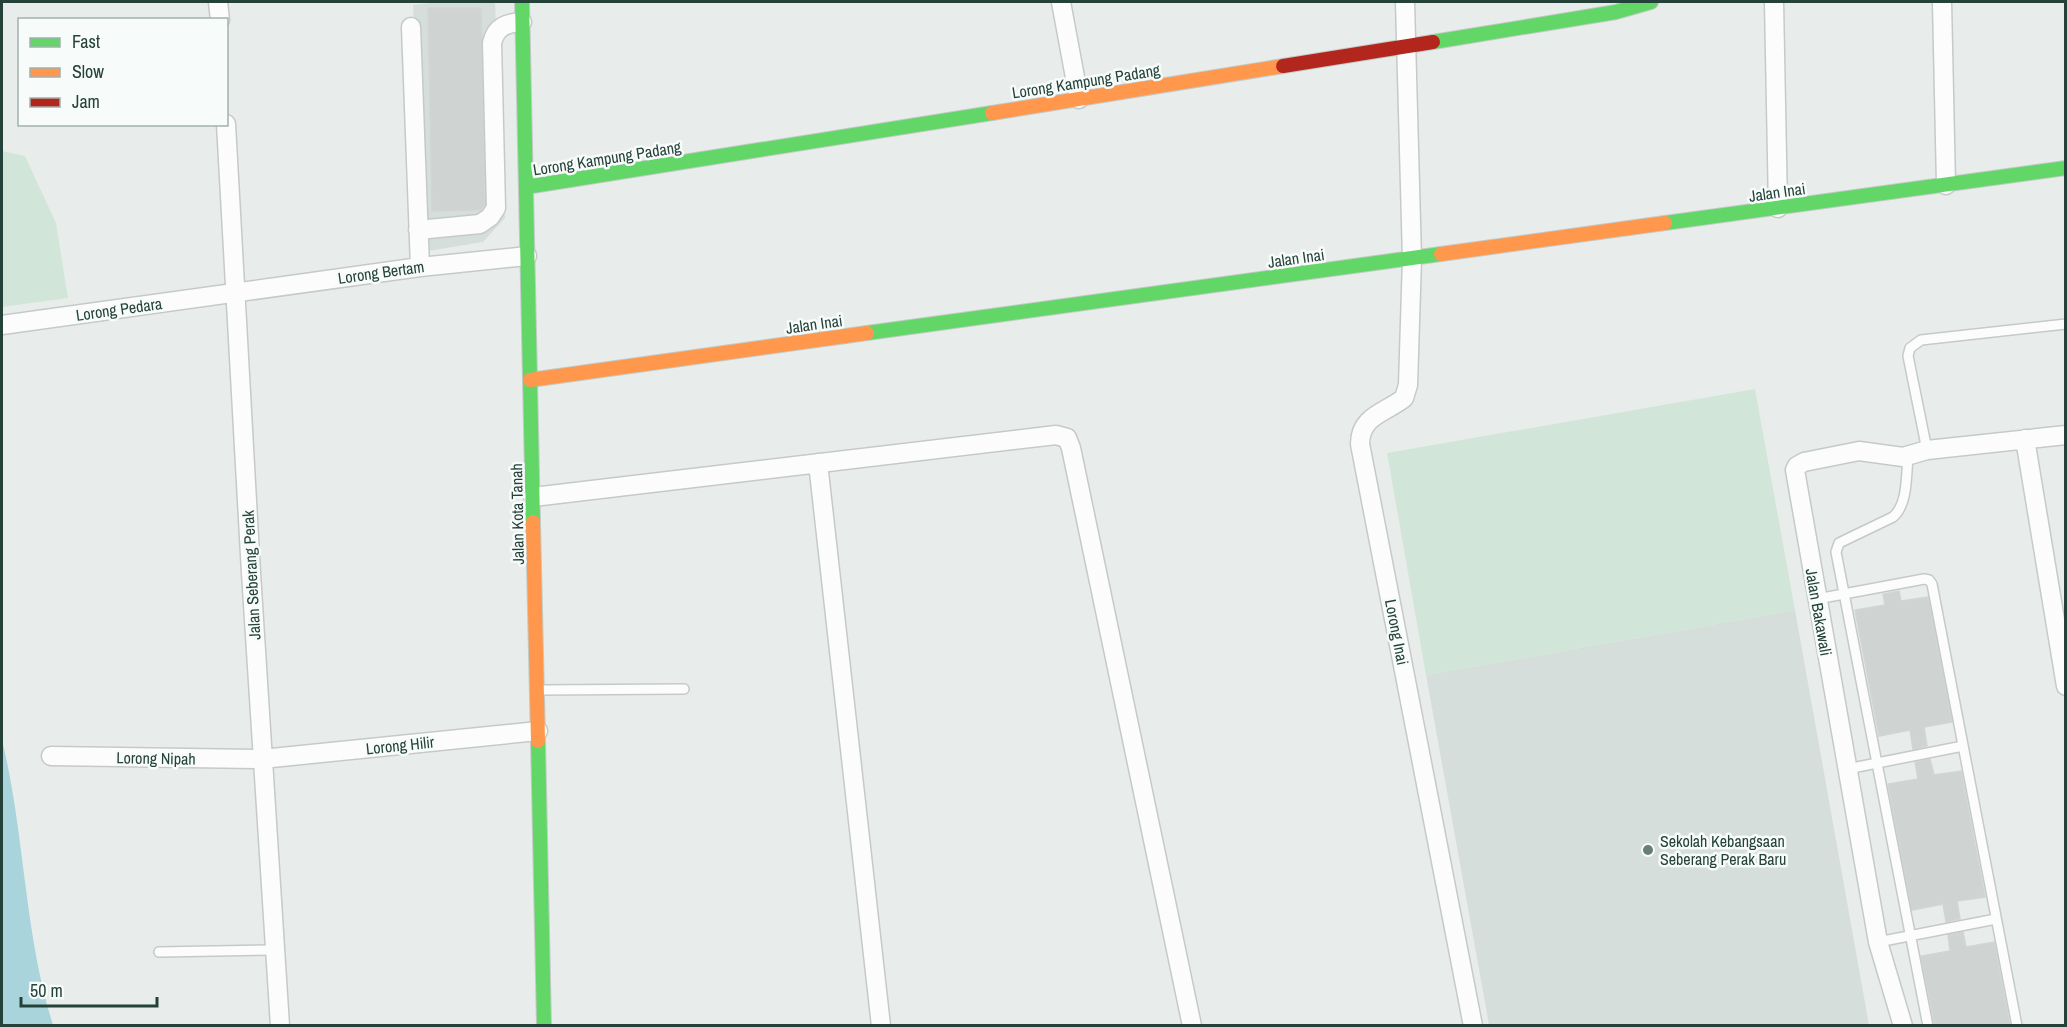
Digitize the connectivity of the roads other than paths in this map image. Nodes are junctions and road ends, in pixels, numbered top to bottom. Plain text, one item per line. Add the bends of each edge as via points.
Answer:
1 (218, 2) edge
2 (522, 2) edge
3 (1061, 2) edge
4 (1405, 2) edge
5 (1651, 2) edge
6 (1773, 2) edge
7 (1942, 2) edge
8 (219, 18) edge
9 (522, 22) junction
10 (411, 27) dead end
11 (1406, 47) junction
12 (1079, 99) junction
13 (226, 126) edge
14 (2066, 168) edge
15 (1946, 185) junction
16 (526, 187) junction
17 (1778, 208) junction
18 (418, 230) junction
19 (527, 256) junction
20 (1412, 259) junction
21 (420, 267) junction
22 (236, 292) junction
23 (2066, 324) edge
24 (2, 325) edge
25 (530, 380) junction
26 (2066, 435) edge
27 (2025, 439) junction
28 (1927, 450) junction
29 (1908, 457) junction
30 (818, 463) junction
31 (533, 497) junction
32 (1844, 594) junction
33 (1817, 599) junction
34 (2066, 686) edge
35 (684, 689) dead end
36 (537, 690) junction
37 (538, 731) junction
38 (1963, 746) junction
39 (51, 756) dead end
40 (262, 759) junction
41 (1877, 763) junction
42 (1847, 769) junction
43 (1996, 919) junction
44 (1910, 935) junction
45 (1878, 942) junction
46 (275, 950) junction
47 (159, 952) dead end
48 (280, 1026) edge
49 (544, 1026) edge
50 (881, 1026) edge
51 (1192, 1026) edge
52 (1473, 1026) edge
53 (1903, 1026) edge
54 (1928, 1026) edge
55 (2017, 1026) edge

1 - 8 street
2 - 9 street, Jalan Kota Tanah
3 - 12 street
4 - 11 street, Lorong Inai
5 - 11 street, Lorong Kampung Padang via 1604,15
6 - 17 street
7 - 15 street
9 - 16 street, Jalan Kota Tanah
9 - 18 street via 501,27 492,43 494,213 480,224
10 - 18 street
11 - 12 street, Lorong Kampung Padang
11 - 20 street, Lorong Inai
12 - 16 street, Lorong Kampung Padang
13 - 22 street, Jalan Seberang Perak
14 - 15 street, Jalan Inai
15 - 17 street, Jalan Inai
16 - 19 street, Jalan Kota Tanah
17 - 20 street, Jalan Inai
18 - 21 street
19 - 21 street, Lorong Bertam
19 - 25 street, Jalan Kota Tanah
20 - 25 street, Jalan Inai
20 - 52 street, Lorong Inai via 1407,392 1398,403 1362,427 1360,444
21 - 22 street, Lorong Bertam
22 - 24 street, Lorong Pedara
22 - 40 street, Jalan Seberang Perak
23 - 28 lane via 1921,340 1910,348 1908,356
25 - 31 street, Jalan Kota Tanah
26 - 27 street, Jalan Bakawali
27 - 28 street, Jalan Bakawali
27 - 34 street
28 - 29 street, Jalan Bakawali
29 - 32 lane via 1900,511 1836,546
29 - 33 street, Jalan Bakawali via 1859,451 1797,466 1795,474
30 - 31 street
30 - 50 street
30 - 51 street via 1056,435 1070,443
31 - 36 street, Jalan Kota Tanah
32 - 33 lane
32 - 38 lane via 1923,579 1931,582
32 - 41 lane
33 - 42 street, Jalan Bakawali
35 - 36 lane
36 - 37 street, Jalan Kota Tanah
37 - 40 street, Lorong Hilir
37 - 49 street, Jalan Kota Tanah
38 - 41 lane
38 - 43 lane
39 - 40 street, Lorong Nipah
40 - 46 street, Jalan Seberang Perak
41 - 42 lane
41 - 44 lane
42 - 45 street, Jalan Bakawali
43 - 44 lane
43 - 55 lane
44 - 45 lane
44 - 54 lane
45 - 53 street, Jalan Bakawali
46 - 47 lane
46 - 48 street, Jalan Seberang Perak

